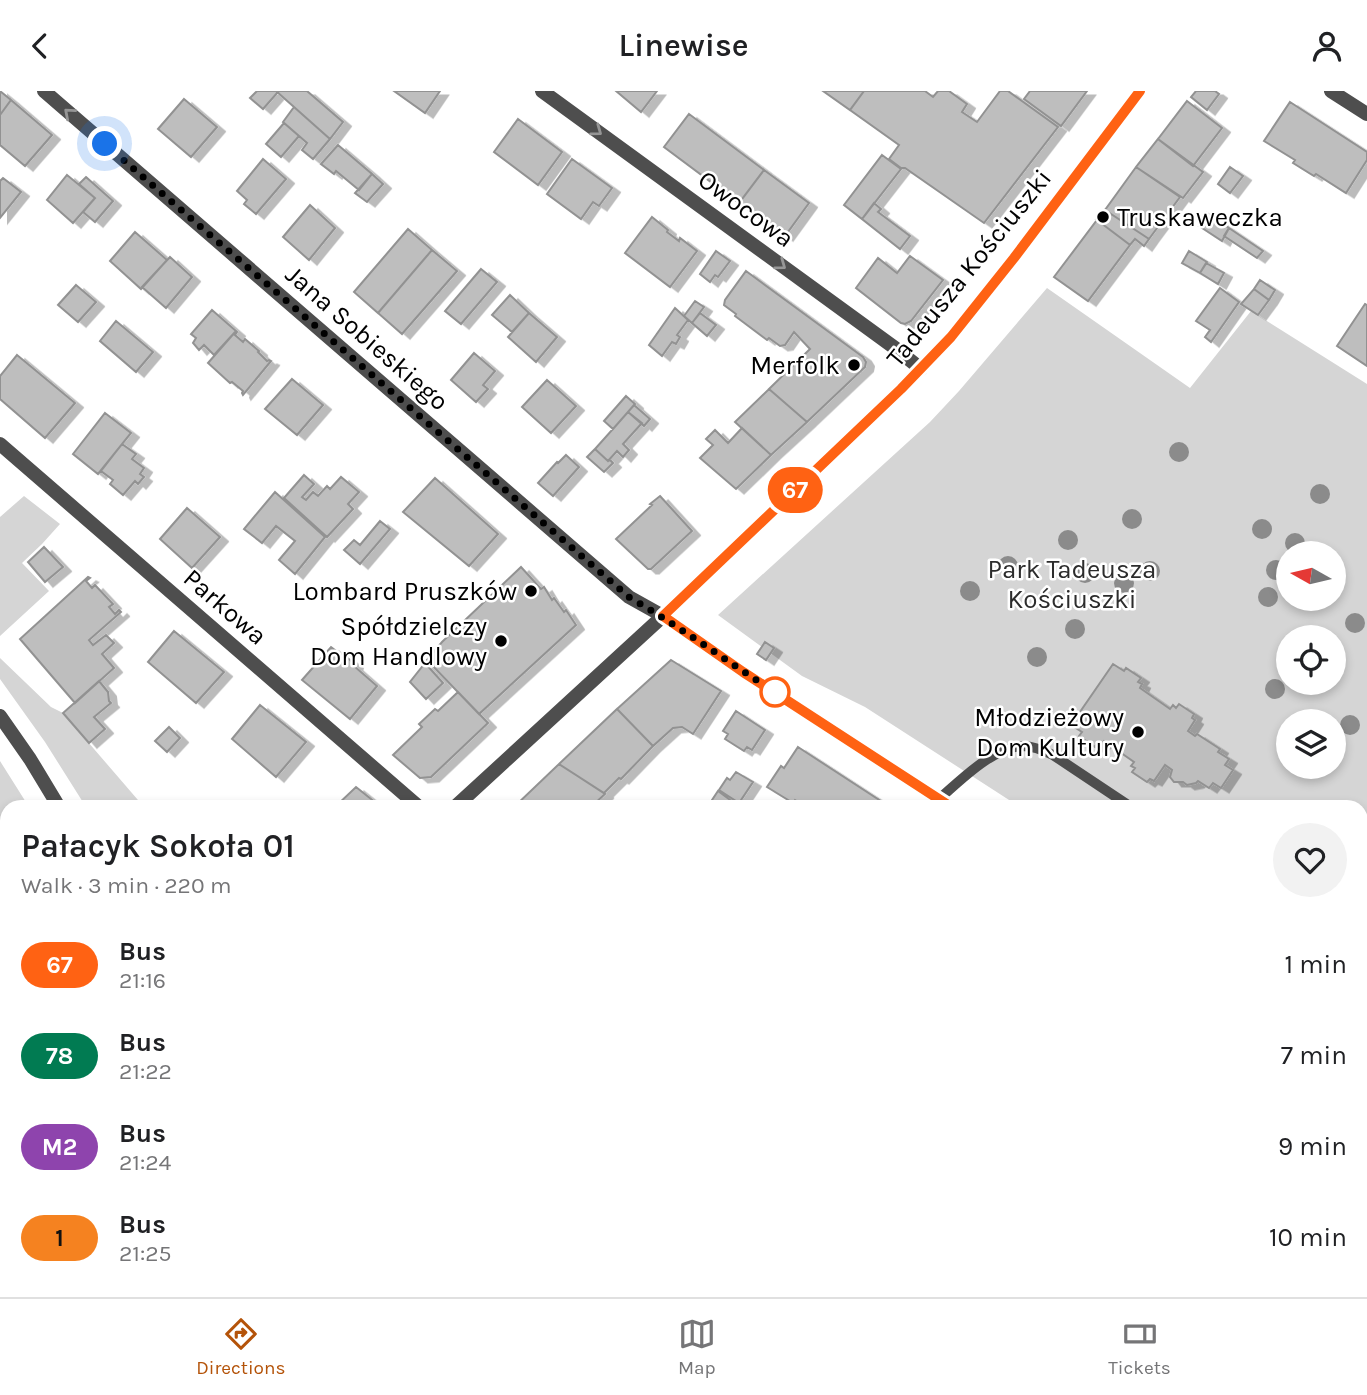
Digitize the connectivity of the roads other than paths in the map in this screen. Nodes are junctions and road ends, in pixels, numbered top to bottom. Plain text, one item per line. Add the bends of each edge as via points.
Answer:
1 (44, 91) edge
2 (542, 91) edge
3 (1140, 91) edge
4 (1331, 91) edge
5 (1367, 114) edge
6 (921, 369) junction
7 (0, 444) edge
8 (663, 616) junction
9 (0, 716) edge
10 (56, 800) edge
11 (411, 800) edge
12 (463, 800) edge
13 (940, 800) edge
14 (948, 800) edge
15 (1120, 800) edge

8 -> 1 street, Jana Sobieskiego via 629,597
2 -> 6 street, Owocowa
3 - 6 street, Tadeusza Kościuszki via 1014,258
4 - 5 street
6 - 8 street, Tadeusza Kościuszki
7 - 11 street, Parkowa
8 - 12 street, Tadeusza Kościuszki
8 - 13 street, Jana Sobieskiego
9 - 10 street
14 - 15 lane via 978,766 1023,746 1053,755

